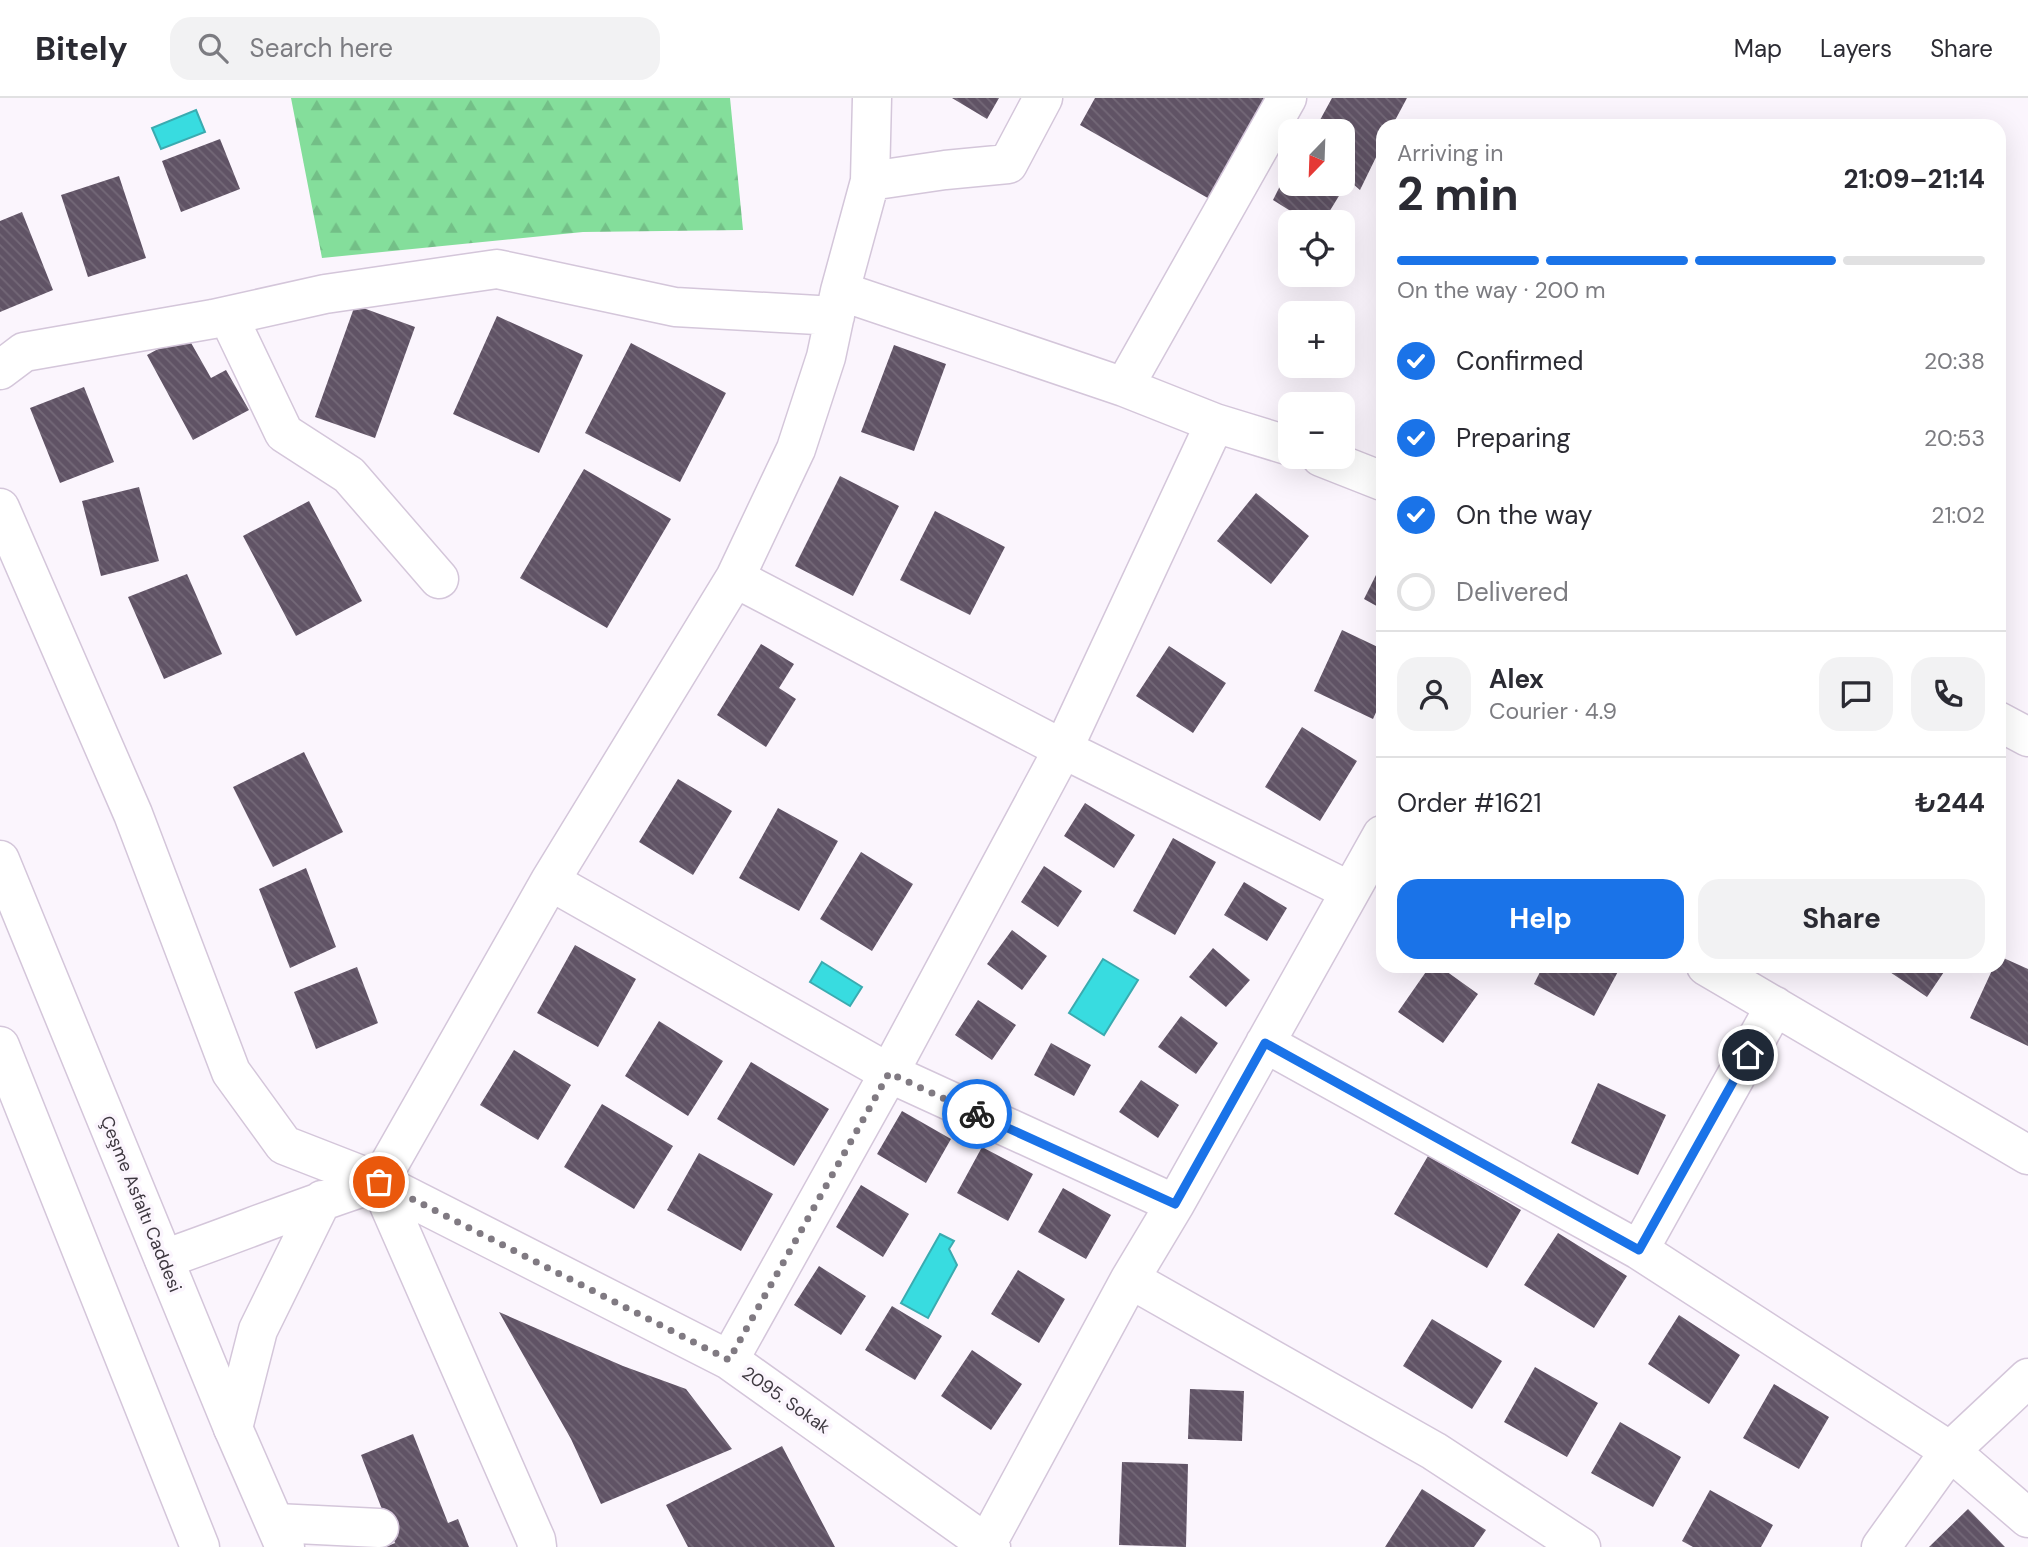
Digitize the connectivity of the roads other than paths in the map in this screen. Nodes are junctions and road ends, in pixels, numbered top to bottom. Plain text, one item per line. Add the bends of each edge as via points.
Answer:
1 (872, 98) edge
2 (1043, 98) edge
3 (1287, 98) edge
4 (870, 181) junction
5 (838, 304) junction
6 (228, 316) junction
7 (0, 370) edge
8 (1124, 387) junction
9 (1215, 423) junction
10 (1278, 442) edge
11 (1352, 469) edge
12 (1376, 479) edge
13 (0, 508) edge
14 (735, 578) junction
15 (439, 579) dead end
16 (2006, 725) edge
17 (2028, 737) edge
18 (1063, 749) junction
19 (1376, 846) edge
20 (0, 860) edge
21 (550, 881) junction
22 (1350, 891) junction
23 (1718, 973) edge
24 (1775, 1006) junction
25 (1265, 1043) junction
26 (0, 1046) edge
27 (889, 1073) junction
28 (2028, 1155) edge
29 (379, 1182) junction
30 (322, 1200) junction
31 (1175, 1204) junction
32 (1639, 1250) junction
33 (164, 1259) junction
34 (1130, 1279) junction
35 (729, 1360) junction
36 (2028, 1378) edge
37 (233, 1428) junction
38 (1950, 1451) junction
39 (2028, 1518) edge
40 (379, 1528) dead end
41 (280, 1535) edge
42 (988, 1546) edge
43 (200, 1547) edge
44 (537, 1547) edge
45 (1581, 1547) edge
46 (1881, 1547) edge

1 - 4 main road
2 - 4 main road via 1008,164
3 - 8 main road
4 - 5 main road
5 - 6 main road via 675,307 497,269 324,294
5 - 8 main road
5 - 14 main road via 796,449
6 - 7 main road via 24,352
6 - 15 main road via 284,433 349,475
8 - 9 main road
9 - 10 main road
9 - 18 main road
11 - 12 main road
13 - 29 main road, 2095. Sokak via 133,814 231,1072 284,1144
14 - 18 main road
14 - 21 main road
16 - 17 main road
18 - 22 main road
18 - 27 main road
19 - 22 main road
20 - 33 main road, Çeşme Asfaltı Caddesi
21 - 27 main road
21 - 29 main road
22 - 25 main road
23 - 24 main road
24 - 28 main road
24 - 32 main road
25 - 31 main road
25 - 32 main road
26 - 43 main road
27 - 31 main road
27 - 35 main road
29 - 30 main road
29 - 35 main road, 2095. Sokak
29 - 44 main road
30 - 33 main road
30 - 37 main road via 258,1330
31 - 34 main road
32 - 38 main road
33 - 37 main road, Çeşme Asfaltı Caddesi
34 - 42 main road
34 - 45 main road via 1434,1451
35 - 42 main road, 2095. Sokak
36 - 38 main road
37 - 41 main road, Çeşme Asfaltı Caddesi
38 - 39 main road
38 - 46 main road
40 - 41 main road

